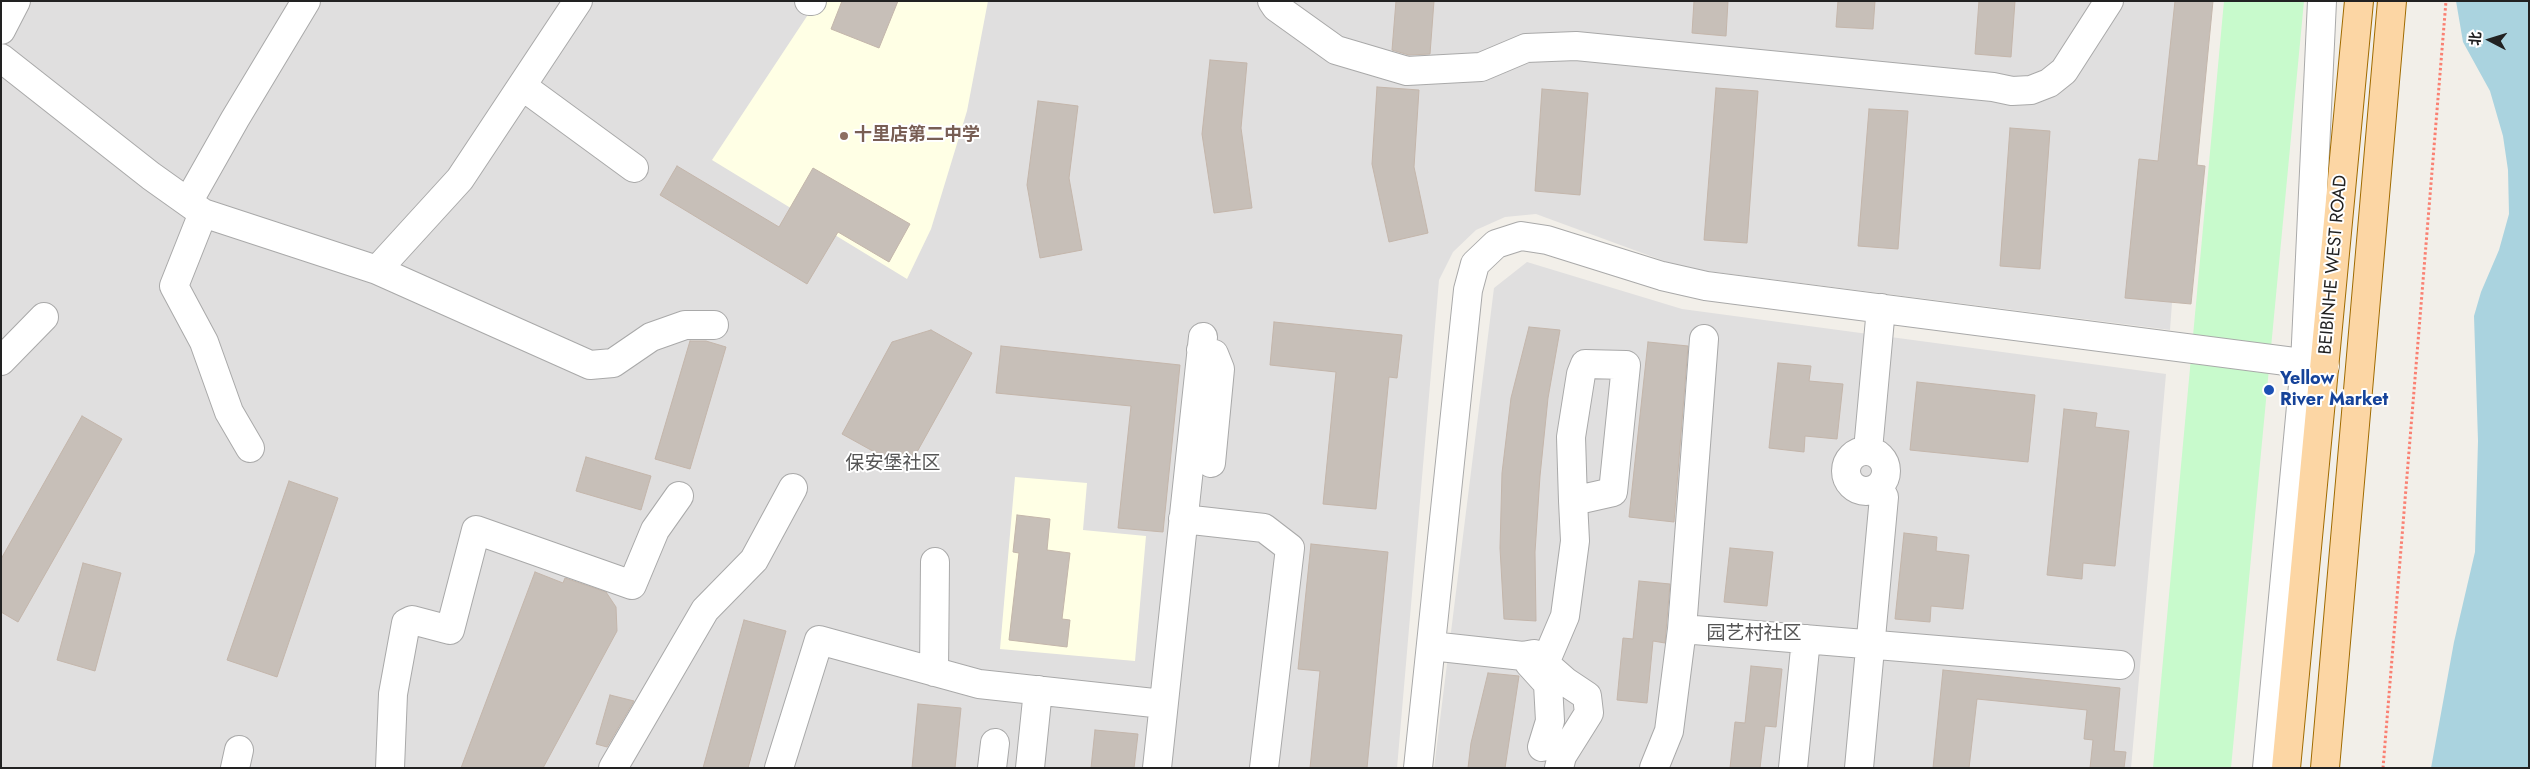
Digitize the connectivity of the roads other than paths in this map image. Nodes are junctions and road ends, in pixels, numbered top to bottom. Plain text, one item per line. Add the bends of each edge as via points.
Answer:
1 (16, 1) edge
2 (306, 1) edge
3 (578, 1) edge
4 (1272, 1) edge
5 (2109, 1) edge
6 (2322, 1) edge
7 (2359, 1) edge
8 (2392, 1) edge
9 (1, 30) edge
10 (1, 58) edge
11 (522, 86) junction
12 (634, 168) dead end
13 (196, 208) junction
14 (376, 270) junction
15 (1882, 308) junction
16 (44, 317) dead end
17 (714, 325) dead end
18 (1704, 339) dead end
19 (1, 361) edge
20 (2315, 365) junction
21 (250, 448) dead end
22 (1211, 463) dead end
23 (793, 488) dead end
24 (679, 496) dead end
25 (1573, 501) junction
26 (1183, 519) junction
27 (935, 562) dead end
28 (1682, 629) junction
29 (1806, 640) junction
30 (1868, 645) junction
31 (1431, 646) junction
32 (1534, 659) junction
33 (2120, 666) dead end
34 (934, 672) junction
35 (1038, 690) junction
36 (1163, 704) junction
37 (1542, 747) dead end
38 (390, 768) edge
39 (613, 768) edge
40 (779, 768) edge
41 (1030, 768) edge
42 (1157, 768) edge
43 (1264, 768) edge
44 (1418, 768) edge
45 (1559, 768) edge
46 (1654, 768) edge
47 (1793, 768) edge
48 (1859, 768) edge
49 (2267, 768) edge
50 (2286, 768) edge
51 (2325, 768) edge

1 - 9 street
2 - 13 street via 235,119
3 - 11 street
4 - 5 street via 1336,50 1407,71 1481,67 1526,48 1576,46 2012,91 2031,90 2049,83 2064,71
6 - 20 street
7 - 20 main road, BEIBINHE WEST ROAD
8 - 51 main road, BEIBINHE WEST ROAD
10 - 13 street
11 - 12 street
11 - 14 street via 460,179
13 - 14 street
13 - 21 street via 174,286 204,342 229,412
14 - 17 street via 590,365 613,363 651,337 685,326
15 - 20 street
15 - 30 street via 1868,450 1853,454 1845,468 1846,476 1855,488 1863,491 1878,487 1884,497
15 - 31 street via 1686,283 1530,237 1521,236 1496,244 1475,264 1468,290
16 - 19 street
18 - 28 street
20 - 49 street
20 - 50 main road, BEIBINHE WEST ROAD
22 - 26 street via 1220,369 1214,354 1202,344
23 - 39 street via 754,560 705,610
24 - 38 street via 655,530 632,585 476,530 450,630 412,620 406,623 392,694
25 - 25 street via 1571,437 1581,374 1585,364 1626,365 1613,492
25 - 32 street via 1575,542 1565,616
26 - 36 street
26 - 43 street via 1264,528 1290,548
27 - 34 street
28 - 29 street
28 - 46 street via 1669,731
29 - 30 street
29 - 47 street
30 - 33 street
30 - 48 street
31 - 32 street
31 - 44 street
32 - 37 street via 1548,684 1550,720
32 - 45 street via 1587,696 1589,713 1562,756
34 - 35 street via 979,684
34 - 40 street via 819,640
35 - 36 street
35 - 41 street
36 - 42 street

